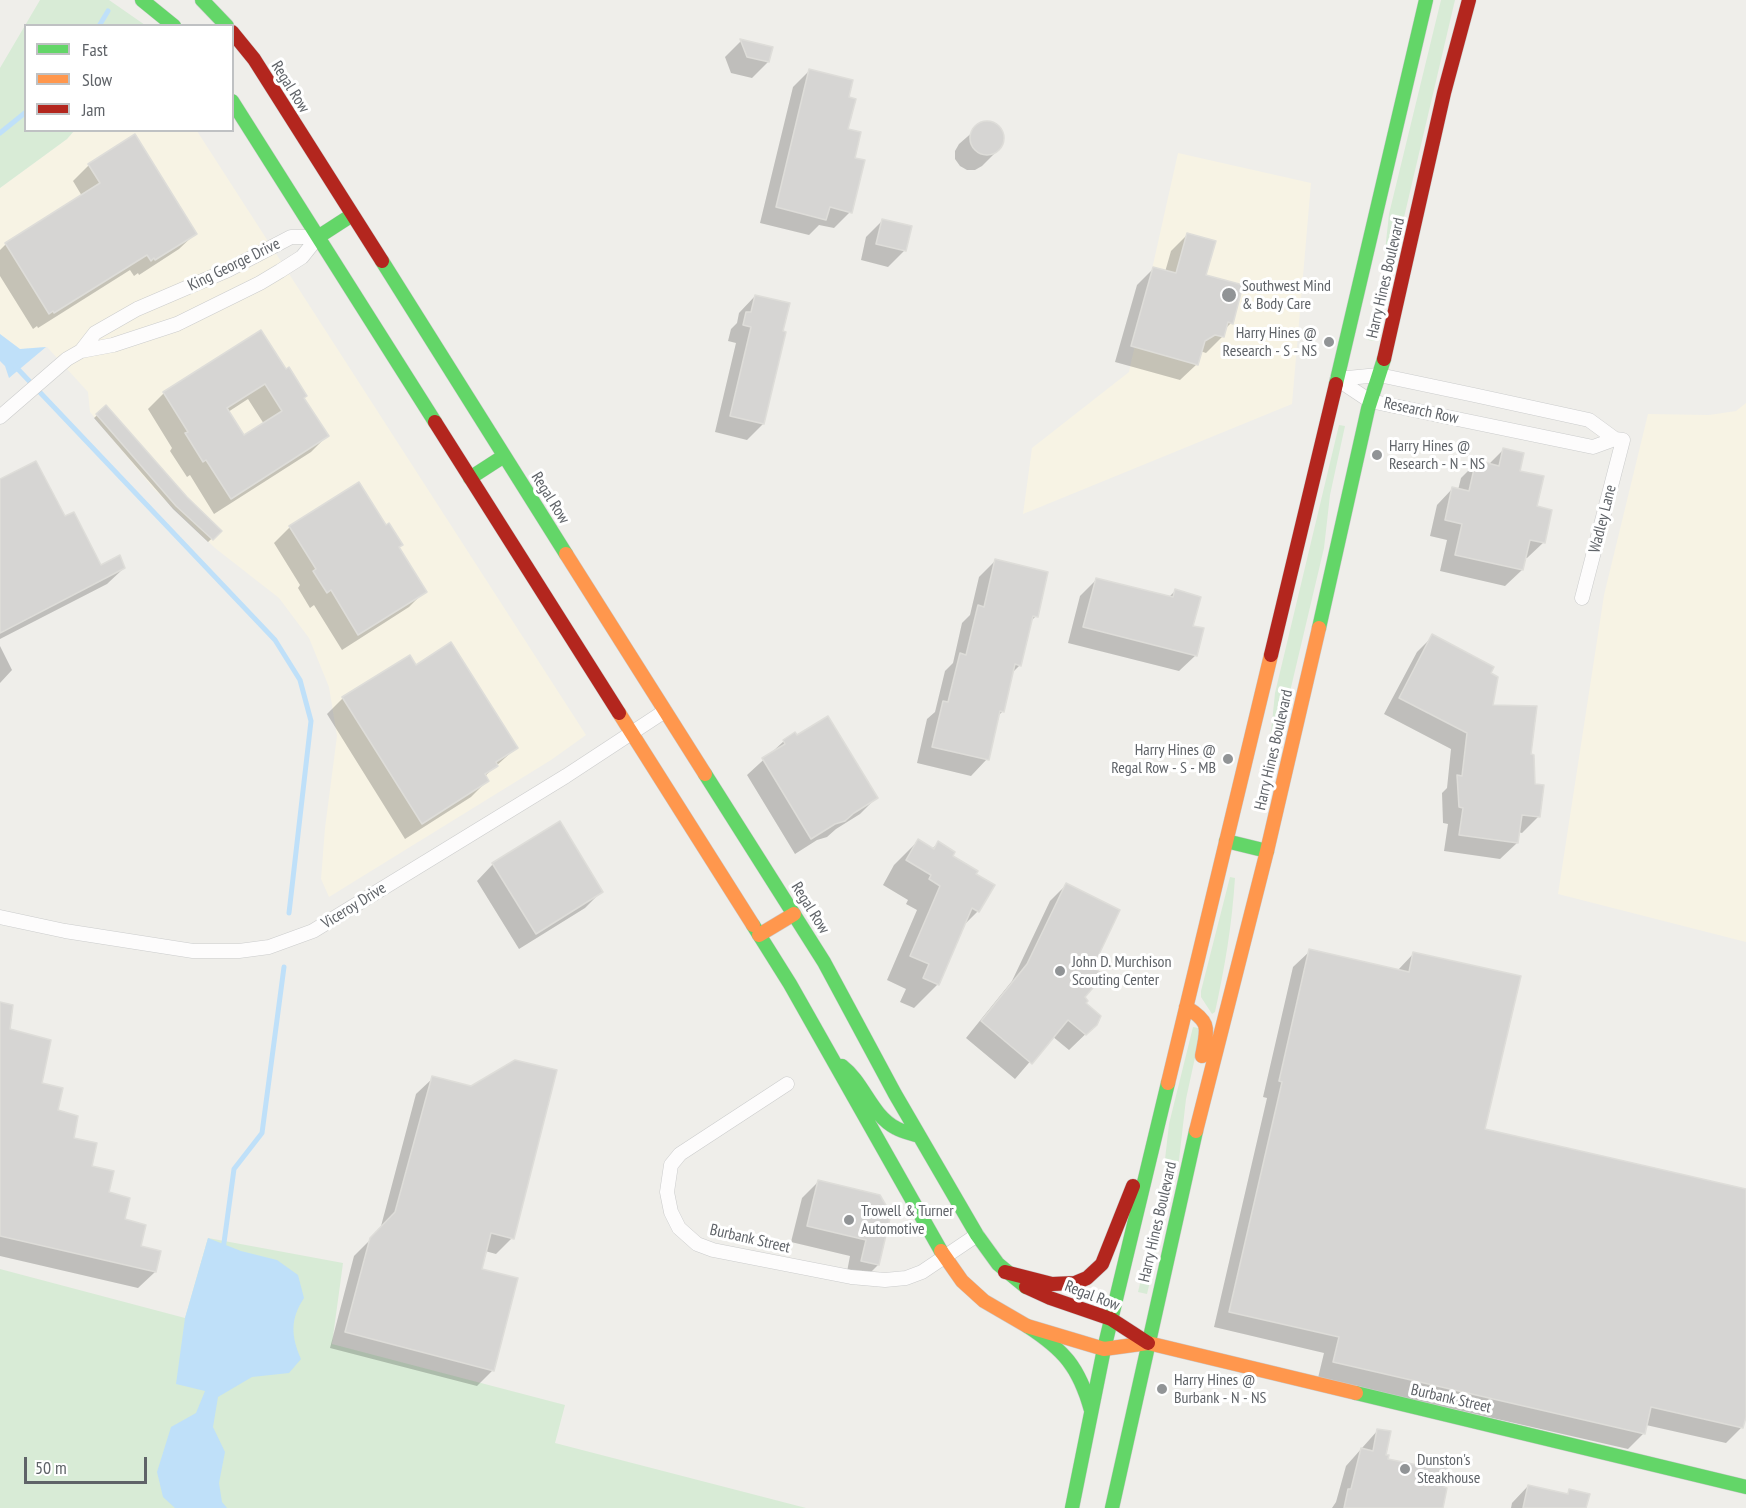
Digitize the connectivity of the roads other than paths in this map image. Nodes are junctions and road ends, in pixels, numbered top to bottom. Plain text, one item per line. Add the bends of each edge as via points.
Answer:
1 (142, 0) edge
2 (202, 0) edge
3 (1426, 0) edge
4 (1469, 0) edge
5 (172, 24) edge
6 (225, 24) edge
7 (234, 34) edge
8 (234, 104) edge
9 (352, 215) junction
10 (318, 237) junction
11 (81, 351) junction
12 (1379, 375) junction
13 (1337, 380) junction
14 (1370, 401) junction
15 (0, 417) edge
16 (1619, 439) junction
17 (504, 456) junction
18 (470, 478) junction
19 (1582, 598) dead end
20 (665, 711) junction
21 (632, 734) junction
22 (1226, 841) junction
23 (1267, 851) junction
24 (794, 914) junction
25 (0, 916) edge
26 (759, 935) junction
27 (1186, 1007) junction
28 (830, 1058) junction
29 (787, 1084) dead end
30 (1205, 1089) junction
31 (919, 1136) junction
32 (1152, 1149) junction
33 (977, 1235) junction
34 (945, 1258) junction
35 (1005, 1272) junction
36 (1111, 1319) junction
37 (1027, 1326) junction
38 (1148, 1343) junction
39 (1104, 1349) junction
40 (1092, 1413) junction
41 (1746, 1487) edge
42 (1072, 1508) edge
43 (1112, 1508) edge

1 - 5 main road
2 - 6 main road
3 - 13 main road, Harry Hines Boulevard
4 - 12 main road, Harry Hines Boulevard
7 - 9 main road, Regal Row via 254,59
8 - 10 main road
9 - 10 main road
9 - 17 main road, Regal Row
10 - 11 street, King George Drive via 302,257 260,284 177,324
10 - 11 street, King George Drive via 291,237 228,270 137,309 95,333
10 - 18 main road
11 - 15 street, King George Drive
12 - 13 street, Research Row
12 - 14 main road, Harry Hines Boulevard
12 - 16 street, Research Row via 1589,420
13 - 14 street, Research Row
13 - 22 main road, Harry Hines Boulevard
14 - 16 street, Research Row via 1593,447
14 - 23 main road, Harry Hines Boulevard
16 - 19 street, Wadley Lane
17 - 18 main road
17 - 20 main road, Regal Row
18 - 21 main road
20 - 21 street, Viceroy Drive
20 - 24 main road, Regal Row
21 - 25 street, Viceroy Drive via 313,931 270,947 193,951 65,931
21 - 26 main road
22 - 23 main road
22 - 27 main road, Harry Hines Boulevard
23 - 30 main road, Harry Hines Boulevard
24 - 26 main road
24 - 31 main road, Regal Row
26 - 28 main road
27 - 30 main road via 1202,1017 1207,1030 1200,1068
27 - 32 main road, Harry Hines Boulevard
28 - 31 main road via 850,1071 895,1128
28 - 34 main road
29 - 34 street, Burbank Street via 680,1154 671,1165 667,1192 671,1212 680,1228 697,1244 713,1250 851,1278 906,1278
30 - 38 main road, Harry Hines Boulevard
31 - 33 main road, Regal Row
32 - 35 main road via 1105,1257 1087,1278 1052,1284
32 - 36 main road, Harry Hines Boulevard
33 - 34 street, Burbank Street
33 - 35 main road, Regal Row
34 - 37 main road via 984,1301
35 - 36 main road, Regal Row via 1050,1298
36 - 38 main road, Regal Row
36 - 39 main road, Harry Hines Boulevard
37 - 39 main road
37 - 40 main road via 1066,1354 1080,1376
38 - 39 main road
38 - 41 main road, Burbank Street
38 - 43 main road, Harry Hines Boulevard
39 - 40 main road, Harry Hines Boulevard
40 - 42 main road, Harry Hines Boulevard

